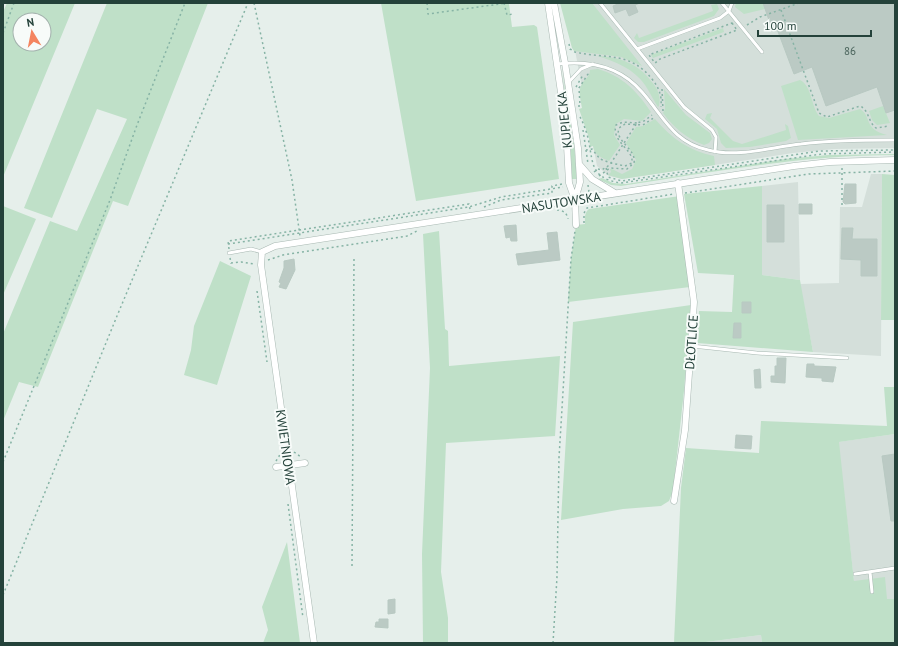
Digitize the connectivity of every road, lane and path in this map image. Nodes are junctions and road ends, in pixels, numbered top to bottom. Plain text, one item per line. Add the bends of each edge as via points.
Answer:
1 (14, 3) edge
2 (185, 3) edge
3 (248, 3) edge
4 (254, 3) edge
5 (427, 3) edge
6 (506, 3) edge
7 (548, 3) edge
8 (554, 3) edge
9 (600, 3) edge
10 (722, 3) edge
11 (732, 3) edge
12 (799, 3) edge
13 (781, 10) junction
14 (729, 12) junction
15 (514, 14) dead end
16 (747, 25) dead end
17 (3, 33) edge
18 (568, 42) dead end
19 (637, 50) junction
20 (762, 52) dead end
21 (565, 63) junction
22 (655, 63) joint
23 (557, 64) junction
24 (593, 64) junction
25 (584, 68) junction
26 (588, 71) dead end
27 (649, 72) dead end
28 (568, 83) junction
29 (577, 106) junction
30 (661, 109) dead end
31 (576, 112) dead end
32 (652, 115) dead end
33 (658, 115) junction
34 (637, 123) junction
35 (635, 126) junction
36 (889, 126) dead end
37 (895, 140) edge
38 (624, 142) junction
39 (622, 146) junction
40 (589, 149) junction
41 (586, 150) junction
42 (895, 151) edge
43 (715, 152) junction
44 (895, 160) edge
45 (842, 161) junction
46 (611, 163) junction
47 (579, 164) junction
48 (606, 167) dead end
49 (691, 170) dead end
50 (895, 171) edge
51 (843, 172) junction
52 (594, 173) dead end
53 (601, 174) junction
54 (595, 181) junction
55 (678, 183) junction
56 (580, 185) junction
57 (588, 185) dead end
58 (570, 186) junction
59 (589, 192) dead end
60 (552, 193) dead end
61 (615, 194) junction
62 (680, 194) junction
63 (553, 197) dead end
64 (575, 200) junction
65 (591, 204) dead end
66 (842, 205) dead end
67 (592, 207) junction
68 (555, 210) dead end
69 (569, 221) dead end
70 (584, 223) dead end
71 (576, 225) joint
72 (418, 231) dead end
73 (300, 233) junction
74 (301, 242) junction
75 (228, 244) dead end
76 (262, 252) junction
77 (230, 253) dead end
78 (354, 258) dead end
79 (266, 265) dead end
80 (692, 346) junction
81 (847, 358) dead end
82 (3, 462) edge
83 (305, 463) dead end
84 (289, 465) junction
85 (276, 466) dead end
86 (674, 501) dead end
87 (352, 566) dead end
88 (895, 568) edge
89 (870, 572) junction
90 (855, 574) dead end
91 (872, 592) dead end
92 (3, 595) edge
93 (314, 643) edge
94 (553, 643) edge

1 - 17 path
2 - 82 path via 137,124 115,188
3 - 92 path
4 - 73 path via 292,180
5 - 6 path via 428,14
6 - 15 path via 506,15
7 - 23 street, KUPIECKA
8 - 21 street, KUPIECKA
9 - 19 lane
10 - 14 lane
11 - 14 lane
12 - 13 path
13 - 16 path via 760,17
13 - 36 path via 819,113 827,117 860,106 876,128
14 - 19 lane via 720,18
14 - 20 lane
18 - 30 path via 570,49 576,52 614,57 642,68 659,89
19 - 43 lane via 684,107 712,130 716,137
21 - 23 lane
21 - 24 lane
21 - 28 street, KUPIECKA
22 - 22 path via 660,59 737,30 732,23 649,54
23 - 58 street, KUPIECKA via 566,127
24 - 25 lane
24 - 33 lane via 610,68 628,79 643,93
25 - 28 lane
25 - 29 path via 585,74 576,87
26 - 29 path via 579,88 580,106
27 - 33 path via 662,89 663,112
28 - 47 street, KUPIECKA
29 - 40 path
31 - 41 path
32 - 34 path
33 - 35 path via 643,125
33 - 43 lane via 683,140
34 - 35 path
34 - 39 path via 623,122 616,126 616,133
35 - 38 path
35 - 38 path via 626,124 619,128 619,137
37 - 43 lane via 835,141 738,152
38 - 39 path
38 - 53 path via 635,160 632,167 610,168
39 - 46 path
39 - 46 path via 632,163 625,166
40 - 41 path
40 - 46 path
40 - 53 path via 592,164
41 - 52 path
42 - 49 path via 819,151
42 - 53 path via 814,154 621,183 611,181
44 - 45 street, NASUTOWSKA
45 - 51 path
45 - 55 street, NASUTOWSKA
46 - 48 path
47 - 54 street, KUPIECKA
47 - 56 street, KUPIECKA
50 - 51 path
51 - 62 path via 784,177
51 - 66 path
53 - 54 path
54 - 56 path
54 - 61 street, KUPIECKA
55 - 61 street, NASUTOWSKA
55 - 62 street, DŁOTLICE
56 - 64 street, KUPIECKA
57 - 59 path
58 - 64 street, KUPIECKA
58 - 73 path via 501,197 470,207
60 - 63 path
61 - 64 street, NASUTOWSKA
62 - 67 path
62 - 80 street, DŁOTLICE via 693,286
64 - 71 street
64 - 74 street, NASUTOWSKA
65 - 67 path
67 - 70 path via 585,210
68 - 69 path via 563,211
71 - 94 path via 570,259 559,458
72 - 79 path via 407,236 275,257 267,261
73 - 74 path
73 - 75 path
74 - 76 street, NASUTOWSKA via 270,247
76 - 77 lane, NASUTOWSKA via 251,249
76 - 84 street, KWIETNIOWA via 261,265
78 - 87 path
80 - 81 lane
80 - 86 street, DŁOTLICE via 685,430
83 - 84 street
84 - 85 street
84 - 93 street, KWIETNIOWA
88 - 89 lane
89 - 90 lane
89 - 91 lane

